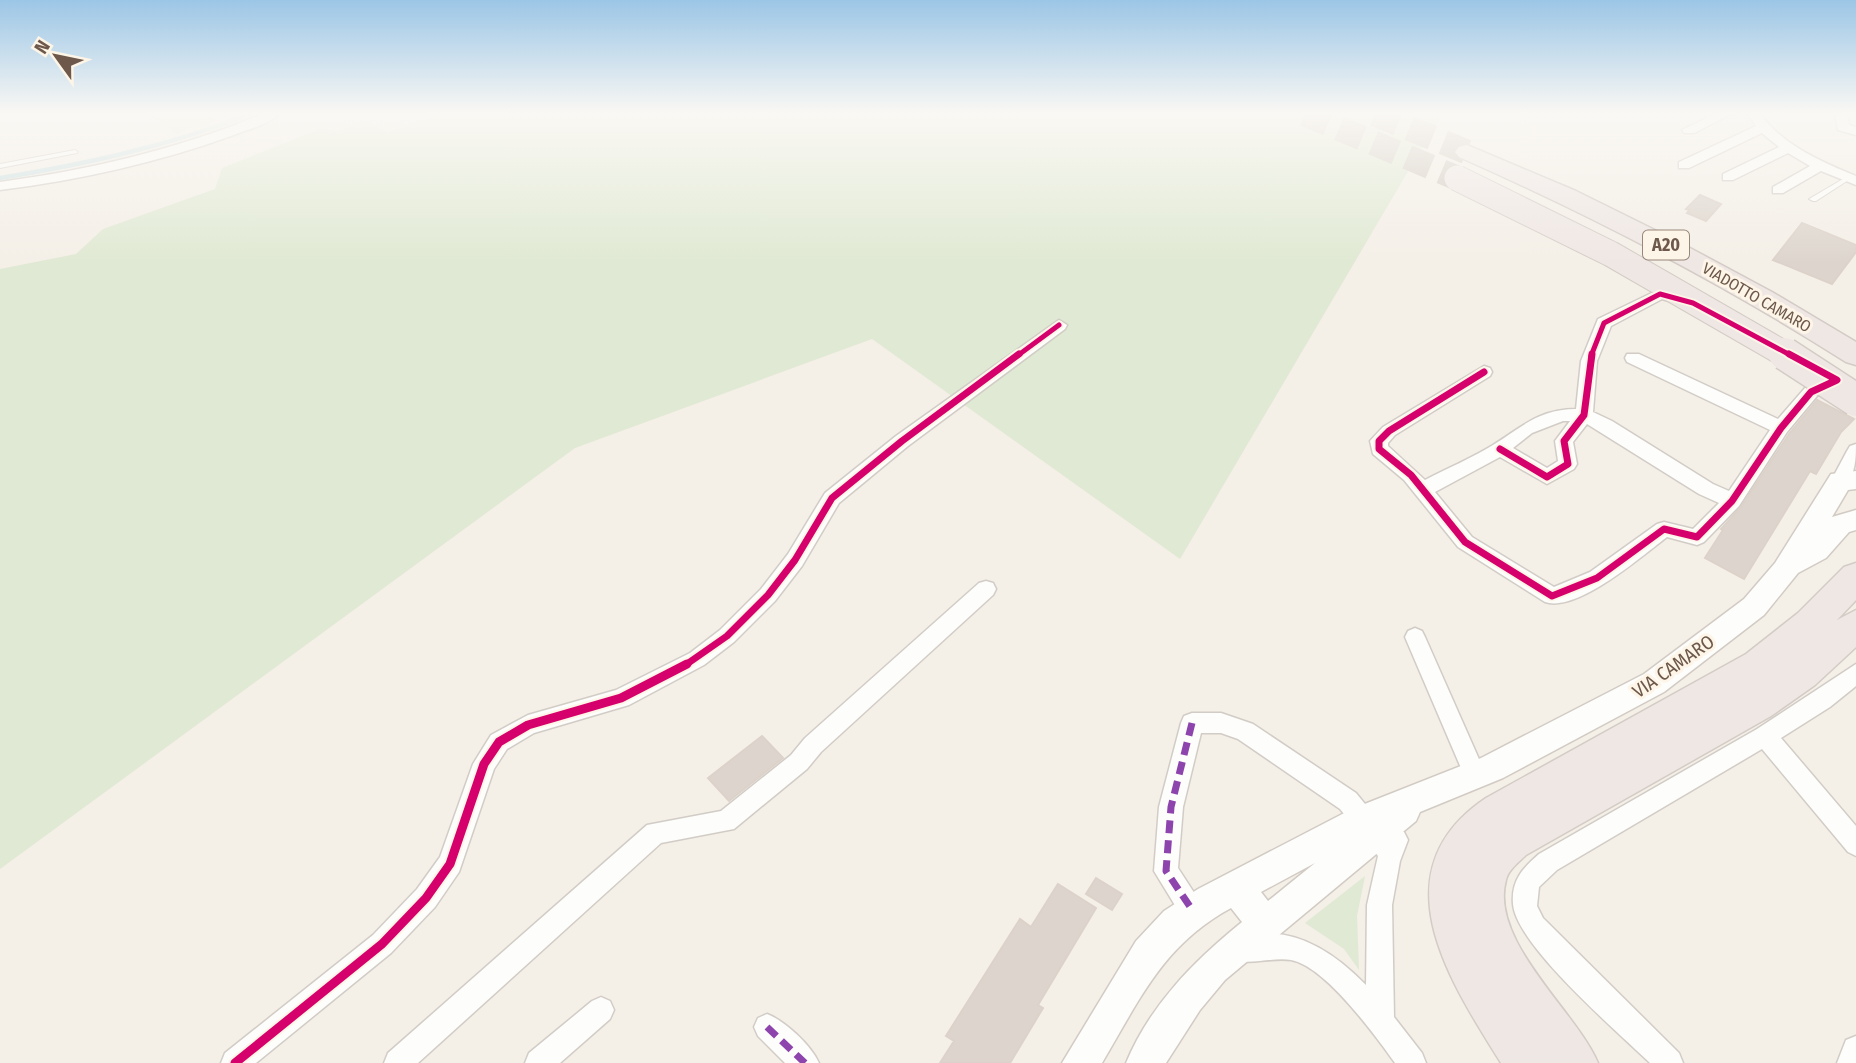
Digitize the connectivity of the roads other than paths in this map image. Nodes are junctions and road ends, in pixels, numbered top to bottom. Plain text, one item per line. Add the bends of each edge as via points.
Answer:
1 (117, 164) edge
2 (1492, 164) tunnel mouth
3 (1687, 164) edge
4 (1756, 164) edge
5 (1684, 165) dead end
6 (1821, 165) joint
7 (1728, 177) dead end
8 (1457, 178) tunnel mouth
9 (1852, 180) edge
10 (0, 186) edge
11 (1778, 190) dead end
12 (1813, 199) dead end
13 (1059, 325) dead end
14 (1856, 355) edge
15 (1633, 358) dead end
16 (1485, 372) dead end
17 (1856, 400) edge
18 (1584, 415) junction
19 (1781, 428) junction
20 (1500, 449) junction
21 (1856, 452) edge
22 (1850, 480) edge
23 (1422, 490) junction
24 (1732, 501) junction
25 (1856, 520) edge
26 (1785, 571) junction
27 (1856, 577) edge
28 (986, 589) dead end
29 (1856, 625) edge
30 (1415, 637) dead end
31 (1856, 673) edge
32 (1765, 736) junction
33 (1475, 775) junction
34 (1376, 836) junction
35 (1856, 844) edge
36 (1236, 887) junction
37 (1193, 911) junction
38 (1266, 925) junction
39 (1235, 950) junction
40 (601, 1010) dead end
41 (1381, 1019) junction
42 (766, 1027) dead end
43 (1856, 1050) edge
44 (1553, 1055) edge
45 (235, 1063) edge
46 (398, 1063) edge
47 (539, 1063) edge
48 (805, 1063) edge
49 (1081, 1063) edge
50 (1145, 1063) edge
51 (1412, 1063) edge
52 (1669, 1063) edge
53 (1851, 1063) edge

1 - 10 street
2 - 14 highway, VIADOTTO CAMARO / A20 via 1635,229
3 - 5 street
4 - 7 street
6 - 9 street
6 - 11 street
8 - 17 highway, VIADOTTO CAMARO / A20, bridge via 1655,277
9 - 12 lane
13 - 45 street via 832,499 768,595 703,654 621,698 528,725 499,742 481,771 450,864 426,898 382,944
15 - 19 street
16 - 23 street via 1379,441 1379,449
18 - 19 street via 1589,361 1604,323 1660,294 1693,303 1837,380 1811,392
18 - 20 street via 1561,415 1526,429
18 - 20 street via 1564,441 1568,464 1547,477
18 - 24 street
19 - 24 street
20 - 23 street
21 - 22 street, VIA CAMARO
22 - 26 street, VIA CAMARO
23 - 24 street via 1465,542 1552,596 1570,593 1601,576 1664,529 1697,537
25 - 26 street via 1844,521 1822,545
26 - 33 street, VIA CAMARO via 1754,607 1654,683
27 - 44 highway via 1811,624 1759,665 1500,812 1465,842 1451,873 1454,926 1474,974
28 - 46 street via 813,744 799,762 726,821 655,833
29 - 44 highway via 1802,674 1758,704 1511,841 1493,857 1482,899 1491,939
30 - 33 street
31 - 32 street
32 - 35 street
32 - 52 street via 1548,862 1526,886 1525,906 1541,936
33 - 34 street, VIA CAMARO via 1420,798
34 - 36 street, VIA CAMARO
34 - 37 street via 1348,801 1245,731 1221,723 1192,723 1171,807 1166,871
34 - 38 street, VIA CAMARO
34 - 41 street
36 - 37 street, VIA CAMARO
36 - 38 street
37 - 49 street, VIA CAMARO via 1148,953
38 - 39 street, VIA CAMARO
39 - 41 street via 1302,951 1326,966
39 - 50 street, VIA CAMARO via 1187,997
40 - 47 street
41 - 51 street
42 - 48 street
43 - 53 street

